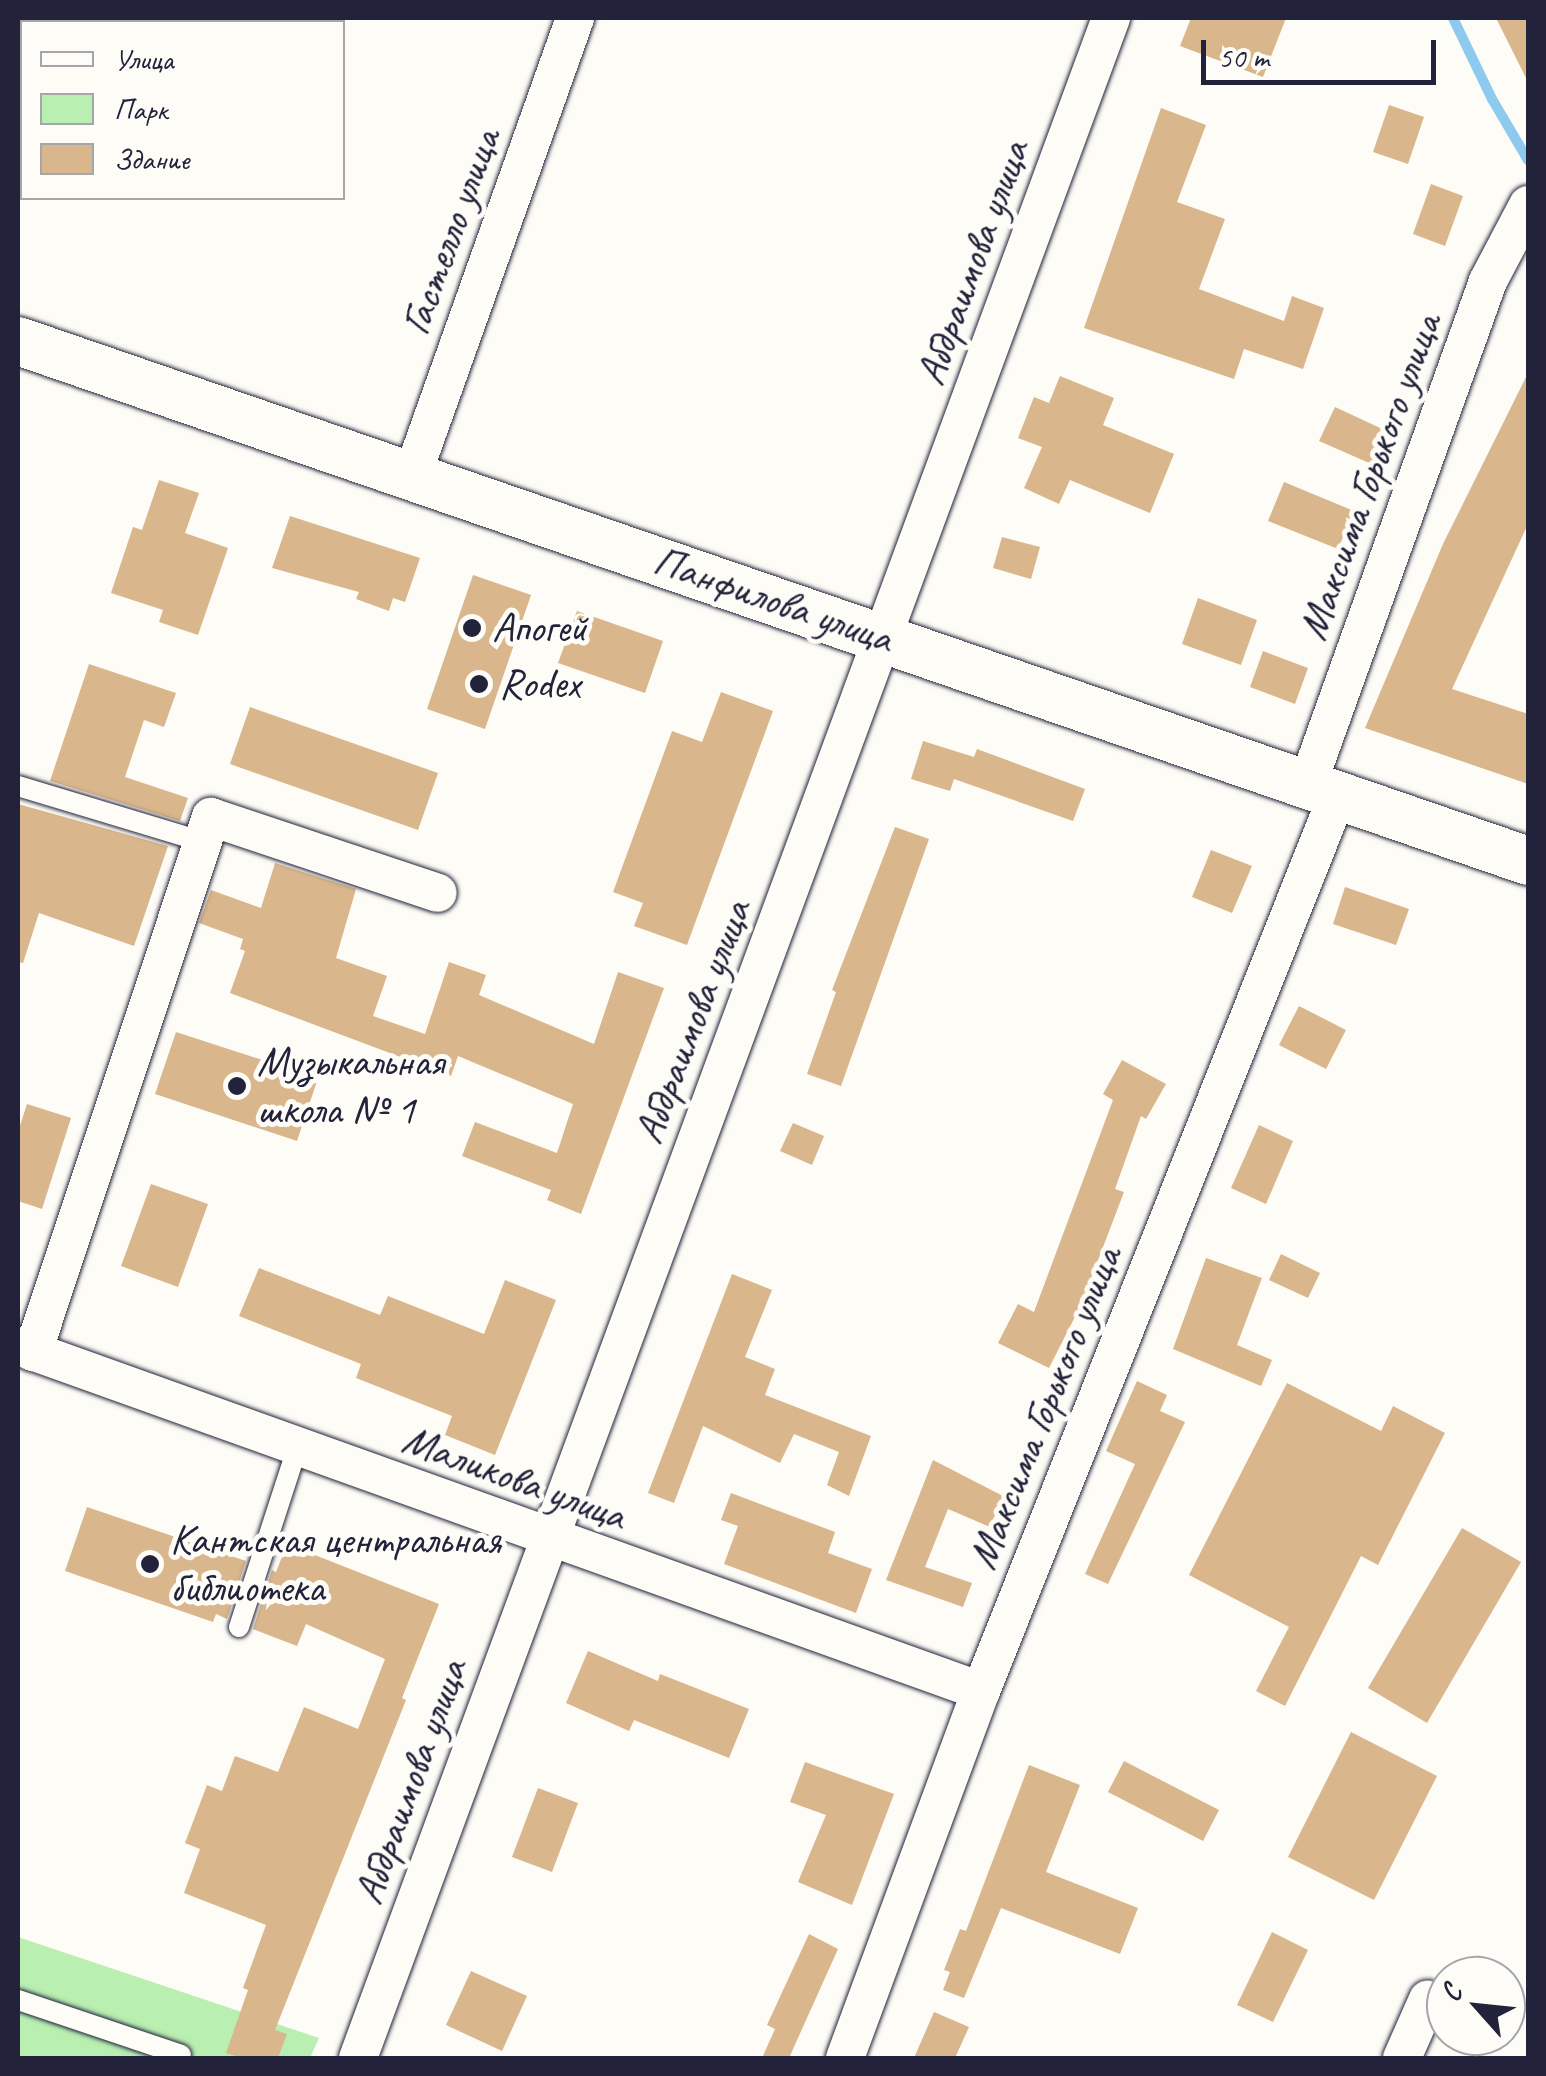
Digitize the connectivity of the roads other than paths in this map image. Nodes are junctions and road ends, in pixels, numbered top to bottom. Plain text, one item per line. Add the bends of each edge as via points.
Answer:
1 (575, 18) edge
2 (1111, 18) edge
3 (1528, 205) edge
4 (18, 340) edge
5 (412, 476) junction
6 (884, 638) junction
7 (18, 786) edge
8 (1323, 789) junction
9 (203, 842) junction
10 (1528, 862) edge
11 (438, 892) dead end
12 (25, 1349) edge
13 (297, 1448) junction
14 (548, 1539) junction
15 (239, 1627) dead end
16 (981, 1691) junction
17 (18, 2000) edge
18 (1426, 2004) edge
19 (181, 2055) dead end
20 (358, 2058) edge
21 (845, 2058) edge
22 (1402, 2058) edge

1 - 5 street, Гастелло улица
2 - 6 street, Абдраимова улица
3 - 8 street, Максима Горького улица via 1488,281
4 - 5 street, Панфилова улица
5 - 6 street, Панфилова улица
6 - 8 street, Панфилова улица
6 - 14 street, Абдраимова улица
7 - 9 lane
8 - 10 street, Панфилова улица
8 - 16 street, Максима Горького улица
9 - 11 street via 211,817
9 - 12 street
12 - 13 street, Маликова улица
13 - 14 street, Маликова улица
13 - 15 lane
14 - 16 street, Маликова улица
14 - 20 street, Абдраимова улица
16 - 21 street, Максима Горького улица
17 - 19 lane
18 - 22 street

